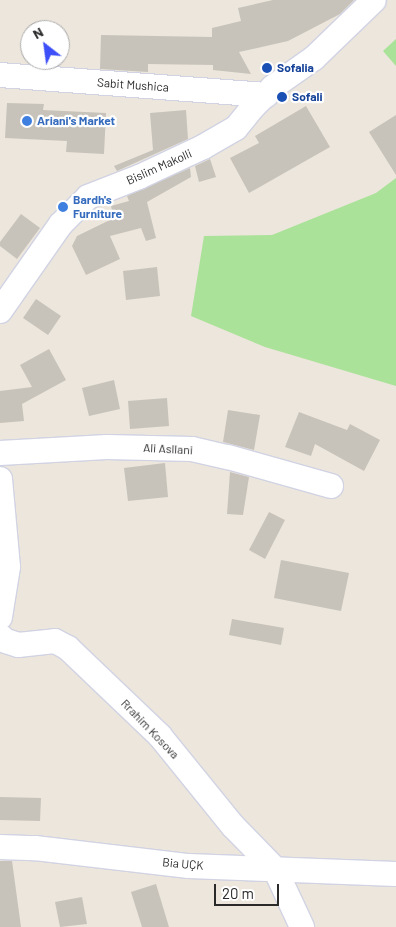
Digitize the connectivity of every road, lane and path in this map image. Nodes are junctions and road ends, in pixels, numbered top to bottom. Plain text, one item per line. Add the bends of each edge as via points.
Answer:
1 (374, 0) edge
2 (0, 75) edge
3 (266, 95) junction
4 (0, 311) edge
5 (0, 454) edge
6 (0, 480) edge
7 (331, 486) dead end
8 (4, 567) edge
9 (0, 617) edge
10 (0, 636) edge
11 (0, 847) edge
12 (275, 869) junction
13 (396, 874) edge
14 (302, 927) edge

1 - 3 street, Bislim Makolli via 314,58
2 - 3 street, Sabit Mushica
3 - 4 street, Bislim Makolli via 236,128 139,178 88,196 60,224
5 - 7 street, Ali Asllani via 107,447 192,449
6 - 8 street
8 - 9 street
10 - 12 street, Rrahim Kosova via 18,645 55,641 68,648 160,736 233,826
11 - 12 street, Bia UÇK via 35,848 188,866
12 - 13 street, Bia UÇK
12 - 14 street, Rrahim Kosova

